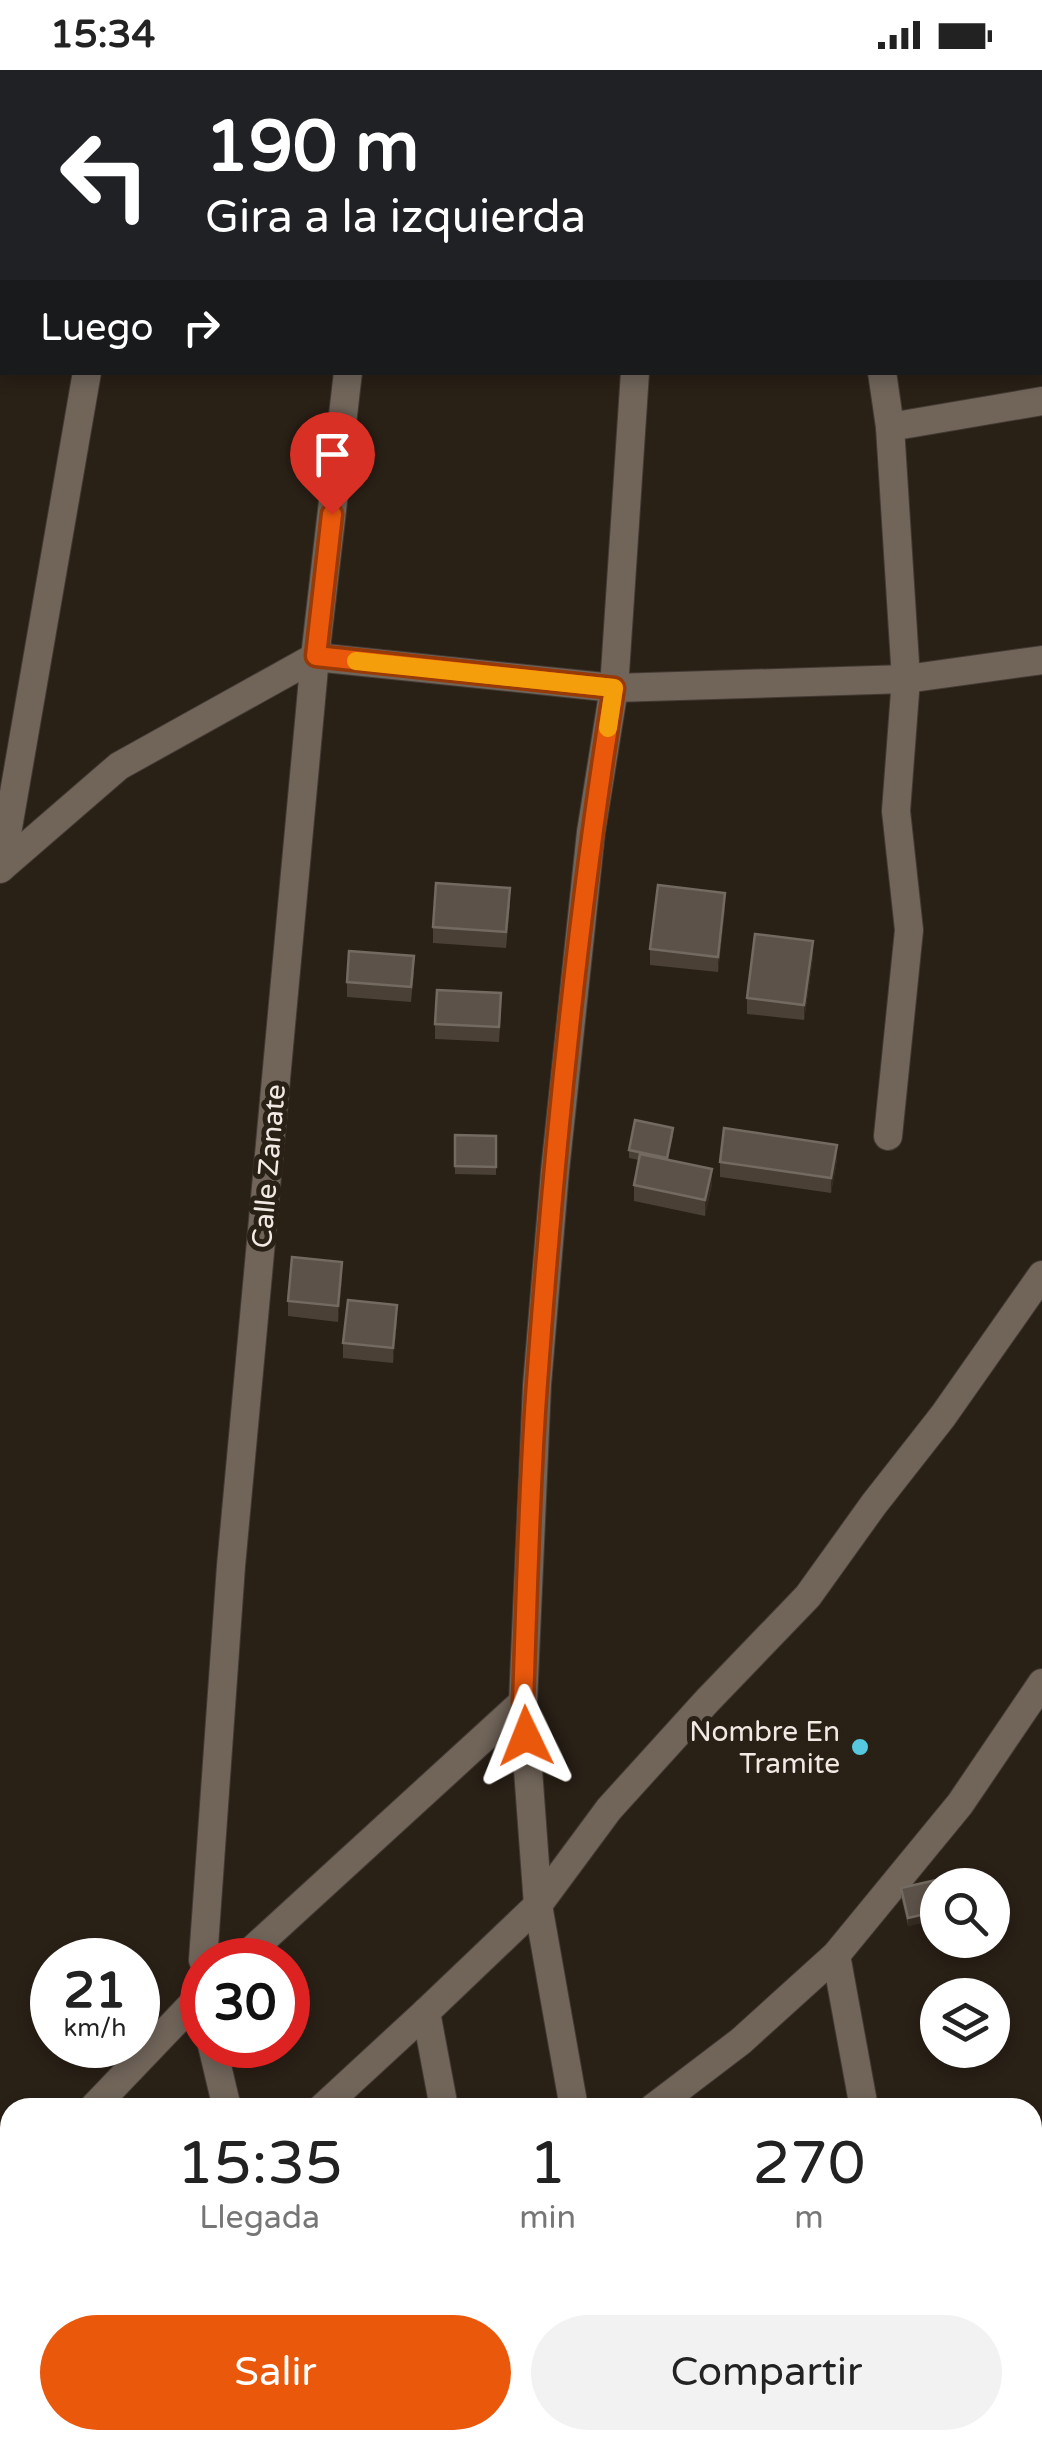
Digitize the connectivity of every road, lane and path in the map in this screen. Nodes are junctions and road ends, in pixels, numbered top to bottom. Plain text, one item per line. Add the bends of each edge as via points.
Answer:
1 (86, 375) edge
2 (348, 375) edge
3 (634, 375) edge
4 (882, 375) edge
5 (1042, 401) edge
6 (890, 427) junction
7 (316, 656) junction
8 (1042, 660) edge
9 (906, 679) junction
10 (614, 688) junction
11 (1, 869) edge
12 (888, 1136) dead end
13 (1042, 1275) edge
14 (1042, 1683) edge
15 (523, 1702) junction
16 (538, 1905) junction
17 (205, 1938) edge
18 (264, 1938) edge
19 (836, 1955) junction
20 (426, 2012) junction
21 (180, 2015) edge
22 (217, 2068) edge
23 (102, 2098) edge
24 (225, 2098) edge
25 (333, 2098) edge
26 (442, 2098) edge
27 (572, 2098) edge
28 (666, 2098) edge
29 (862, 2098) edge

1 - 11 street
2 - 7 street, Calle Zanate
3 - 10 street
4 - 6 street
5 - 6 street
6 - 9 street
7 - 10 street
7 - 11 street via 119,766
7 - 17 street, Calle Zanate via 231,1566
8 - 9 street
9 - 10 street
9 - 12 street via 896,811 909,930
10 - 15 street via 591,832 536,1385
13 - 16 street via 808,1596 609,1809
14 - 19 street via 960,1804
15 - 16 street
15 - 18 street
16 - 20 street
16 - 27 street
19 - 28 street via 742,2041
19 - 29 street
20 - 25 street
20 - 26 street
21 - 23 street
22 - 24 street

